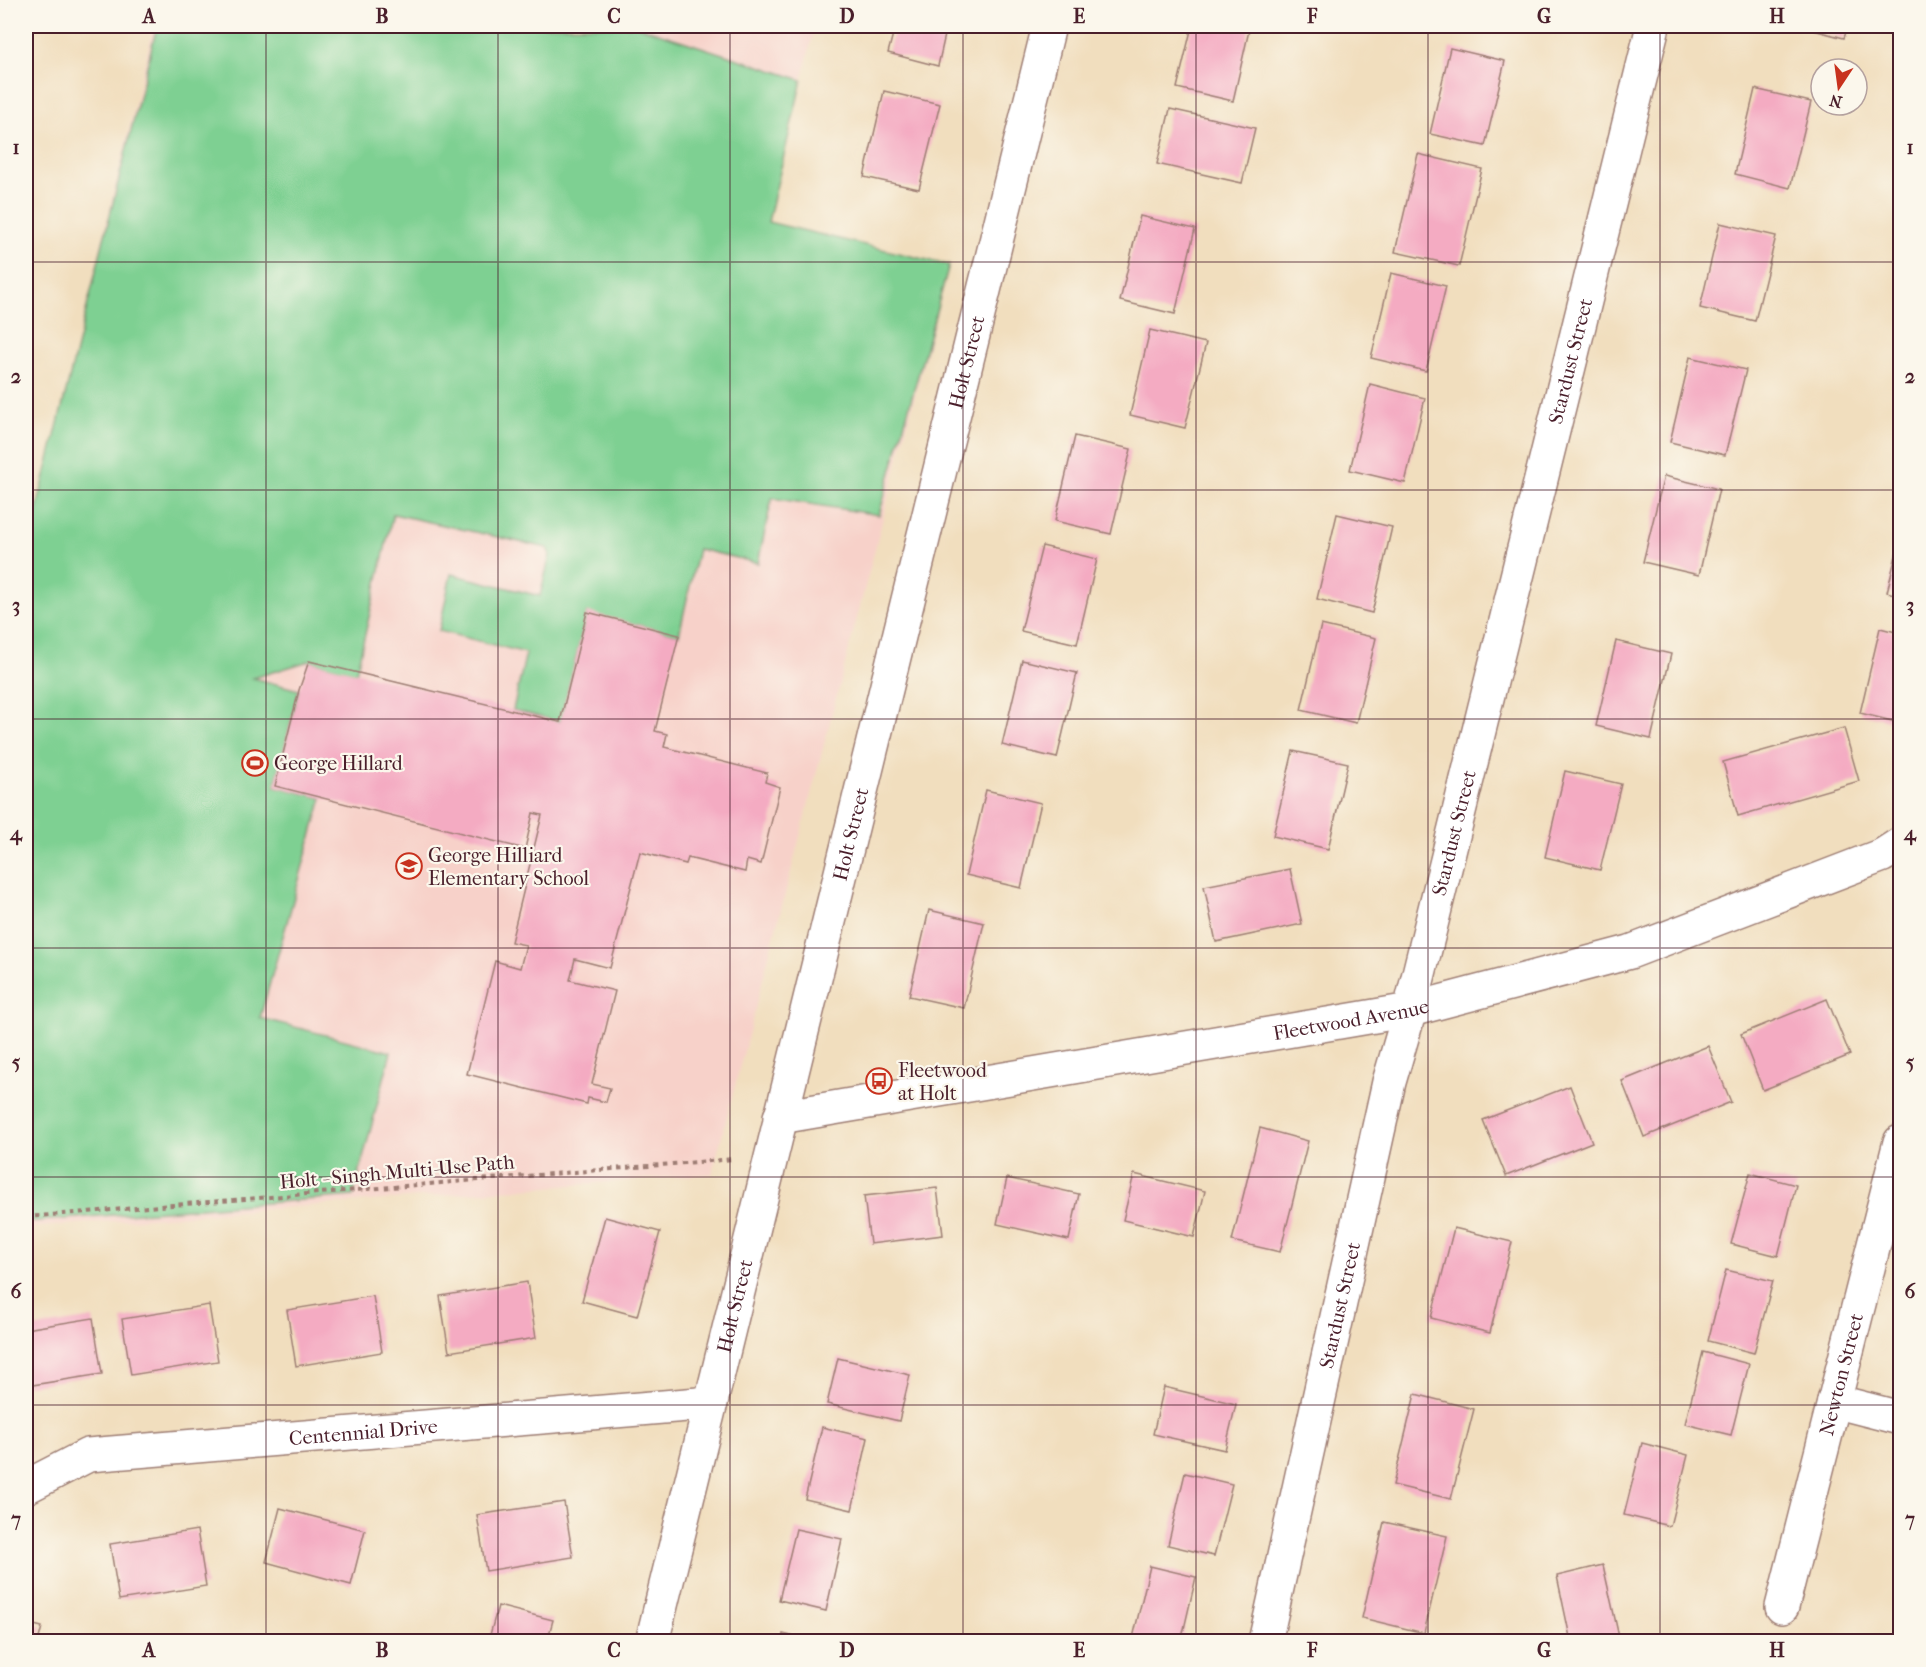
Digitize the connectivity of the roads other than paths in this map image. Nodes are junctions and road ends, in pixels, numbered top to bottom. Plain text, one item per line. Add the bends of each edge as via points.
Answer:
1 (1049, 26) edge
2 (1653, 26) edge
3 (1900, 844) edge
4 (1410, 1010) junction
5 (780, 1117) junction
6 (1900, 1142) edge
7 (1834, 1401) junction
8 (711, 1403) junction
9 (1900, 1418) edge
10 (26, 1487) edge
11 (1782, 1607) dead end
12 (652, 1641) edge
13 (1265, 1641) edge

1 - 5 street, Holt Street
2 - 4 street, Stardust Street
3 - 4 street, Fleetwood Avenue via 1883,855 1630,952
4 - 5 street, Fleetwood Avenue
4 - 13 street, Stardust Street via 1389,1082
5 - 8 street, Holt Street
6 - 7 street, Newton Street
7 - 9 street
7 - 11 street, Newton Street
8 - 10 street, Centennial Drive via 88,1455
8 - 12 street, Holt Street

